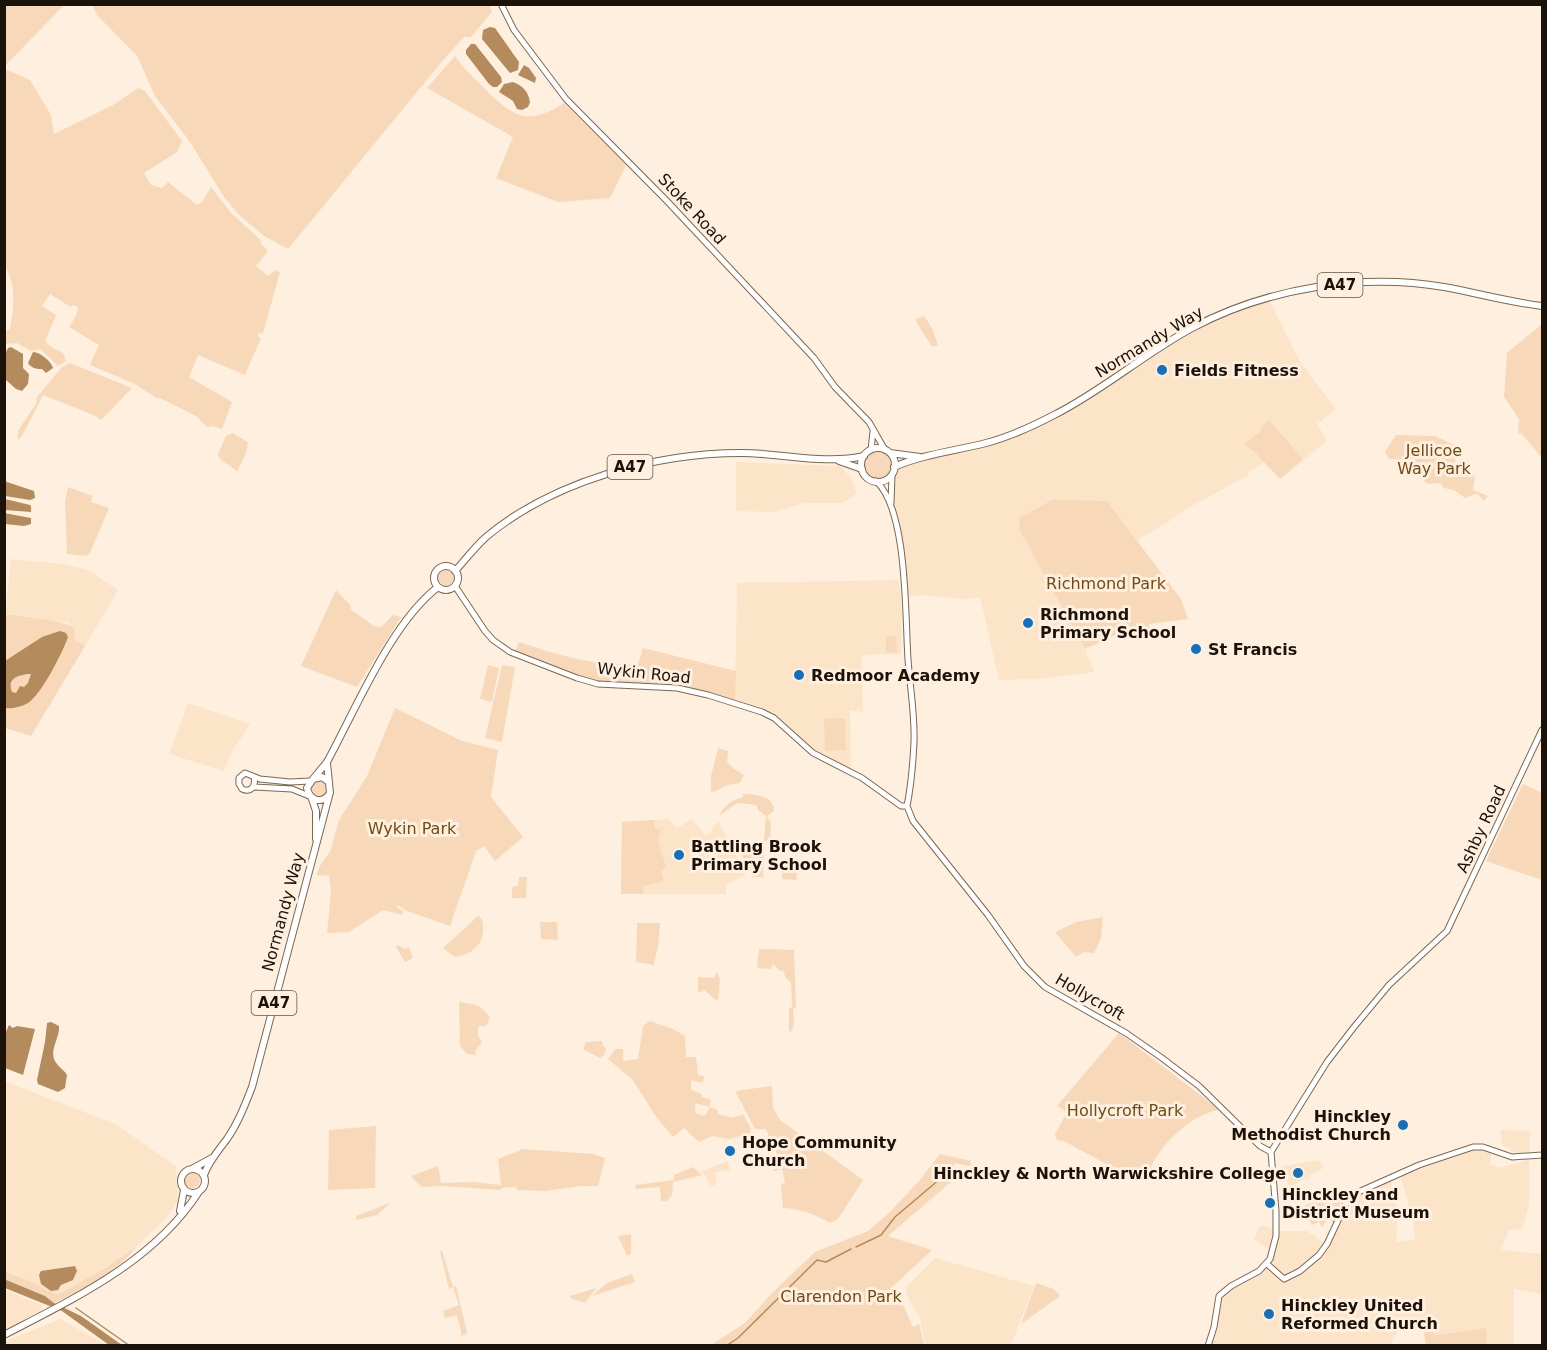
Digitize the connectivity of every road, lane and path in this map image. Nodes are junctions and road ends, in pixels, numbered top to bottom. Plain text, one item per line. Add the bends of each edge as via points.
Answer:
1 (501, 4) edge
2 (1542, 306) edge
3 (872, 426) junction
4 (872, 450) junction
5 (887, 451) junction
6 (864, 456) junction
7 (921, 457) junction
8 (836, 460) junction
9 (894, 467) junction
10 (862, 469) junction
11 (891, 475) junction
12 (876, 481) junction
13 (891, 505) junction
14 (455, 571) junction
15 (455, 586) junction
16 (438, 587) junction
17 (1542, 730) edge
18 (327, 762) junction
19 (254, 777) junction
20 (312, 780) junction
21 (329, 782) junction
22 (253, 787) junction
23 (329, 796) junction
24 (311, 797) junction
25 (907, 806) junction
26 (316, 840) junction
27 (1271, 1152) junction
28 (1542, 1155) edge
29 (212, 1157) junction
30 (191, 1169) junction
31 (204, 1175) junction
32 (184, 1190) junction
33 (198, 1193) junction
34 (179, 1215) junction
35 (1267, 1264) junction
36 (4, 1335) edge
37 (1208, 1346) edge

1 - 3 street, Stoke Road via 514,30 566,99 814,358
2 - 7 main road, Normandy Way / A47 via 1444,287 1399,283 1344,284 1268,298 1194,328 1053,416 990,442
3 - 4 street
3 - 5 street, Stoke Road
4 - 5 main road
4 - 6 main road
5 - 7 main road, Normandy Way / A47
5 - 9 main road via 893,457
6 - 8 main road, A47
6 - 10 main road
7 - 9 main road, Normandy Way / A47
8 - 10 main road, A47
8 - 14 main road, A47 via 744,453 648,462 560,492 519,515 486,538
9 - 11 main road
10 - 12 main road via 866,477
11 - 12 main road
11 - 13 street
12 - 13 street
13 - 25 street via 902,561 914,733
14 - 15 main road
14 - 16 main road via 440,568 434,577
15 - 16 main road via 449,590
15 - 25 street, Wykin Road via 485,631 510,652 598,684 677,688 762,712 813,753
16 - 18 main road via 420,603 390,645
17 - 27 street, Ashby Road via 1452,922 1441,938 1389,985 1354,1027 1327,1062
18 - 20 main road
18 - 21 main road
19 - 20 street via 290,783
19 - 22 street
19 - 22 street via 244,774 239,781 242,789
20 - 21 main road via 322,777
20 - 24 main road via 307,788
21 - 23 main road
22 - 24 street via 292,789
23 - 24 main road via 321,801
23 - 26 main road, Normandy Way / A47
24 - 26 main road, Normandy Way / A47 via 316,811
25 - 27 street, Hollycroft via 913,821 1024,966 1045,987 1162,1058
26 - 29 main road, Normandy Way / A47 via 252,1087 228,1138
27 - 35 street via 1276,1236
28 - 35 street via 1516,1157 1478,1146 1443,1156 1350,1198 1320,1256 1300,1271 1285,1279
29 - 30 main road, Normandy Way / A47
29 - 31 main road, Normandy Way / A47
30 - 31 main road
30 - 32 main road via 181,1179
31 - 33 main road via 204,1185
32 - 33 main road
32 - 34 main road
33 - 34 main road
34 - 36 main road via 122,1269
35 - 37 street via 1218,1296

